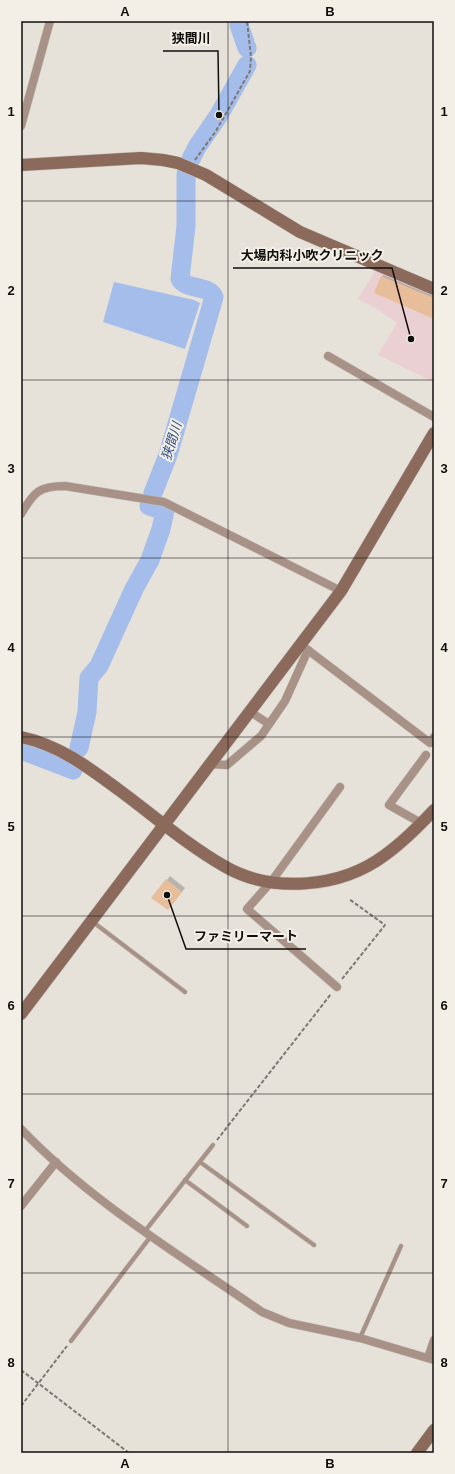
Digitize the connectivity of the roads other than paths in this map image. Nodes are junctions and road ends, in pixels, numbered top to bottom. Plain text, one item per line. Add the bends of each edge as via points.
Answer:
1 (50, 21) edge
2 (21, 126) edge
3 (21, 165) edge
4 (434, 289) edge
5 (328, 356) dead end
6 (434, 417) edge
7 (434, 433) edge
8 (21, 514) edge
9 (341, 591) junction
10 (304, 647) junction
11 (249, 711) junction
12 (269, 724) junction
13 (21, 737) edge
14 (434, 737) edge
15 (426, 755) dead end
16 (209, 764) junction
17 (340, 787) dead end
18 (434, 810) edge
19 (421, 823) junction
20 (165, 824) junction
21 (271, 882) junction
22 (91, 921) junction
23 (337, 986) road end
24 (185, 992) dead end
25 (21, 1014) edge
26 (21, 1129) edge
27 (213, 1145) road end
28 (56, 1162) junction
29 (200, 1162) junction
30 (185, 1180) junction
31 (21, 1206) edge
32 (247, 1226) dead end
33 (148, 1233) junction
34 (314, 1245) dead end
35 (402, 1246) dead end
36 (360, 1338) junction
37 (434, 1340) edge
38 (71, 1341) road end
39 (431, 1359) edge
40 (434, 1430) edge
41 (417, 1453) edge

1 - 2 street
3 - 4 street via 141,158 163,160 191,168 300,232
5 - 6 street
7 - 9 street
8 - 9 street via 33,496 48,486 65,486 164,502
9 - 10 street
10 - 11 street
10 - 12 street via 285,702
10 - 14 street via 430,743
11 - 12 street
11 - 16 street
12 - 16 street via 261,736 227,765
13 - 20 street via 42,742 79,760
15 - 19 street via 389,804
16 - 20 street
17 - 21 street
18 - 19 street
19 - 21 street via 386,855 354,872 307,883
20 - 21 street via 225,867 250,878
20 - 22 street
21 - 23 street via 248,909
22 - 24 lane
22 - 25 street
26 - 28 street
27 - 29 lane
28 - 31 street
28 - 33 street via 93,1194
29 - 30 lane
29 - 34 lane
30 - 32 lane
30 - 33 lane
33 - 36 street via 262,1312 289,1323
33 - 38 lane
35 - 36 lane
36 - 39 street
37 - 39 street
40 - 41 street

